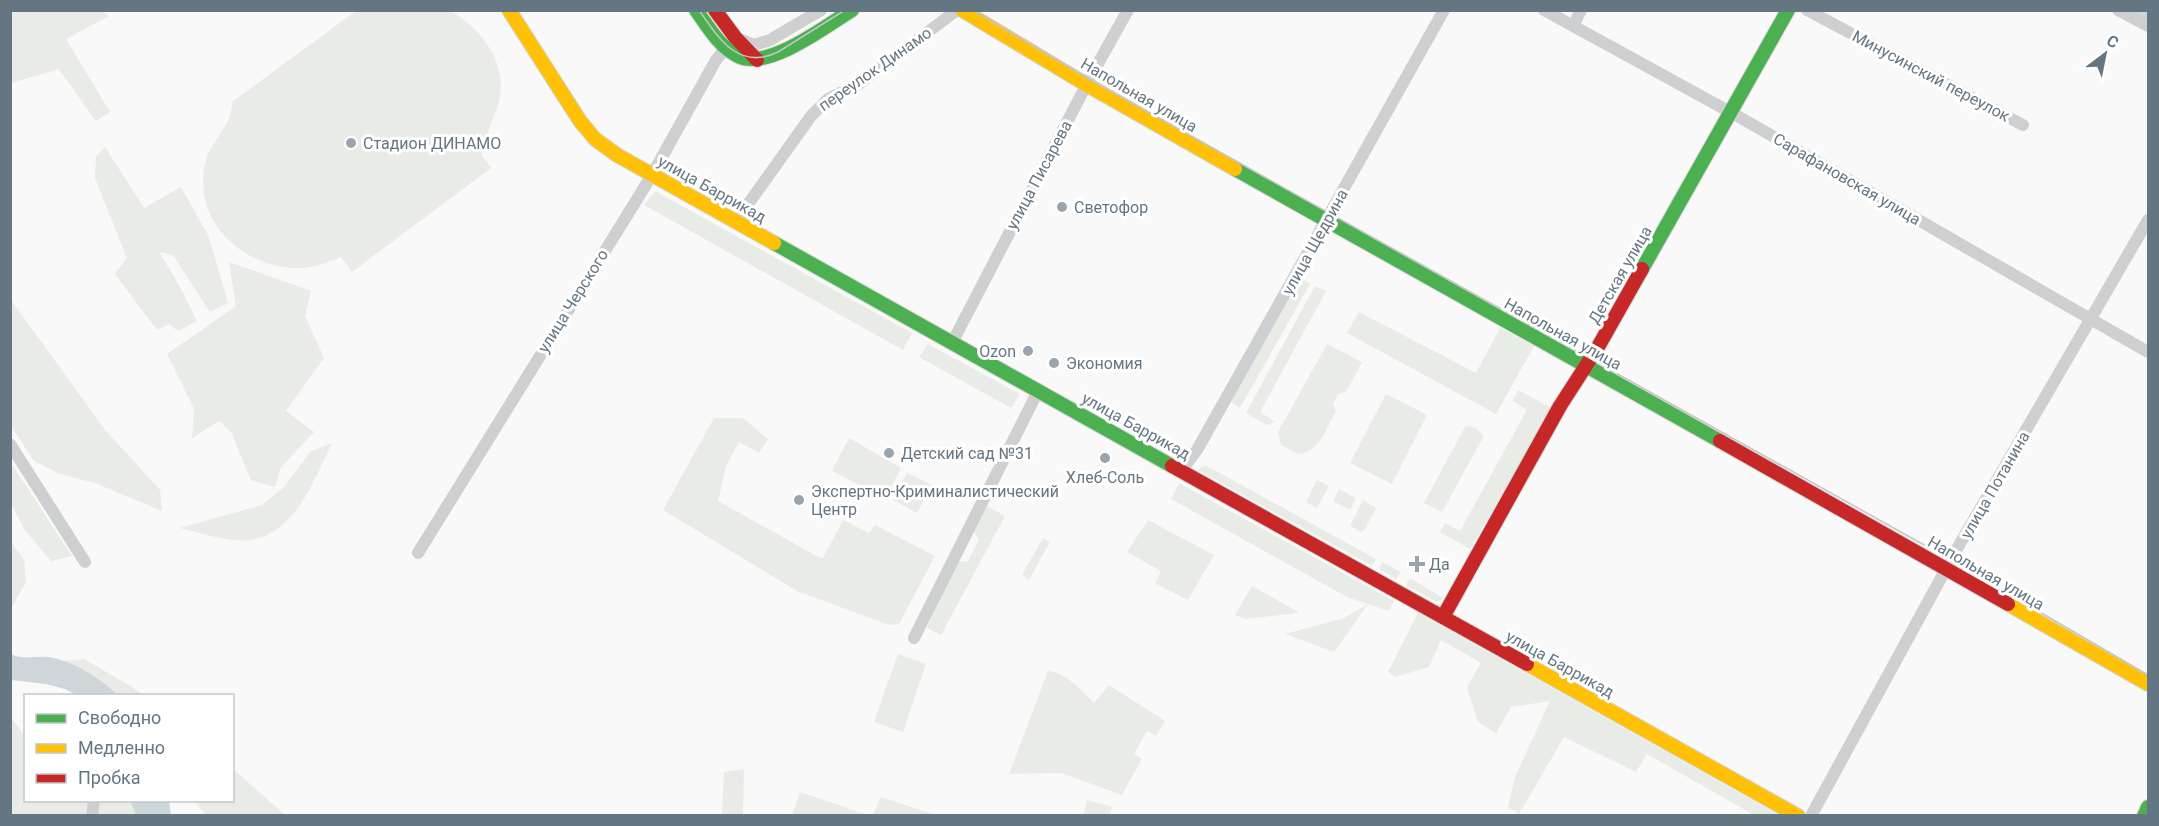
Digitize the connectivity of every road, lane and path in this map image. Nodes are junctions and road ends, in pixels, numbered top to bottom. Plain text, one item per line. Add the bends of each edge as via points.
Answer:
1 (508, 10) edge
2 (696, 10) edge
3 (715, 10) edge
4 (821, 10) edge
5 (852, 10) edge
6 (957, 10) edge
7 (962, 10) edge
8 (1128, 10) edge
9 (1444, 10) edge
10 (1544, 10) edge
11 (1581, 10) edge
12 (1788, 10) edge
13 (1807, 10) edge
14 (2118, 10) edge
15 (1573, 26) junction
16 (2148, 26) edge
17 (730, 42) junction
18 (1087, 85) junction
19 (1731, 112) junction
20 (2023, 125) dead end
21 (652, 175) junction
22 (1326, 220) junction
23 (2148, 220) edge
24 (736, 221) junction
25 (2091, 320) junction
26 (953, 341) junction
27 (2148, 352) edge
28 (1585, 365) junction
29 (1039, 389) junction
30 (10, 444) edge
31 (1182, 470) junction
32 (418, 553) dead end
33 (85, 562) dead end
34 (1946, 569) junction
35 (1443, 617) junction
36 (914, 638) dead end
37 (2148, 684) edge
38 (2148, 807) edge
39 (1798, 816) edge
40 (1811, 816) edge
41 (2144, 816) edge

1 - 21 street, улица Баррикад via 595,139
2 - 17 street via 714,36
3 - 17 street
4 - 17 street via 770,40 754,45
5 - 17 street via 769,59 747,60
6 - 24 street, переулок Динамо via 859,84 828,99 811,116
7 - 18 street, Напольная улица
8 - 18 street, улица Писарева
9 - 22 street, улица Щедрина
10 - 15 street, Сарафановская улица
11 - 15 street
12 - 19 street, Детская улица
13 - 20 street, Минусинский переулок
14 - 16 street
15 - 19 street, Сарафановская улица
17 - 21 street, улица Черского
18 - 22 street, Напольная улица
18 - 26 street, улица Писарева
19 - 25 street, Сарафановская улица
19 - 28 street, Детская улица
21 - 24 street, улица Баррикад
21 - 32 street, улица Черского
22 - 28 street, Напольная улица
22 - 31 street, улица Щедрина via 1197,450
23 - 25 street, улица Потанина
24 - 26 street, улица Баррикад
25 - 27 street, Сарафановская улица
25 - 34 street, улица Потанина
26 - 29 street, улица Баррикад
28 - 34 street, Напольная улица
28 - 35 street, Детская улица
29 - 31 street, улица Баррикад
29 - 36 street
30 - 33 street
31 - 35 street, улица Баррикад
34 - 37 street, Напольная улица
34 - 40 street, улица Потанина
35 - 39 street, улица Баррикад
38 - 41 street

